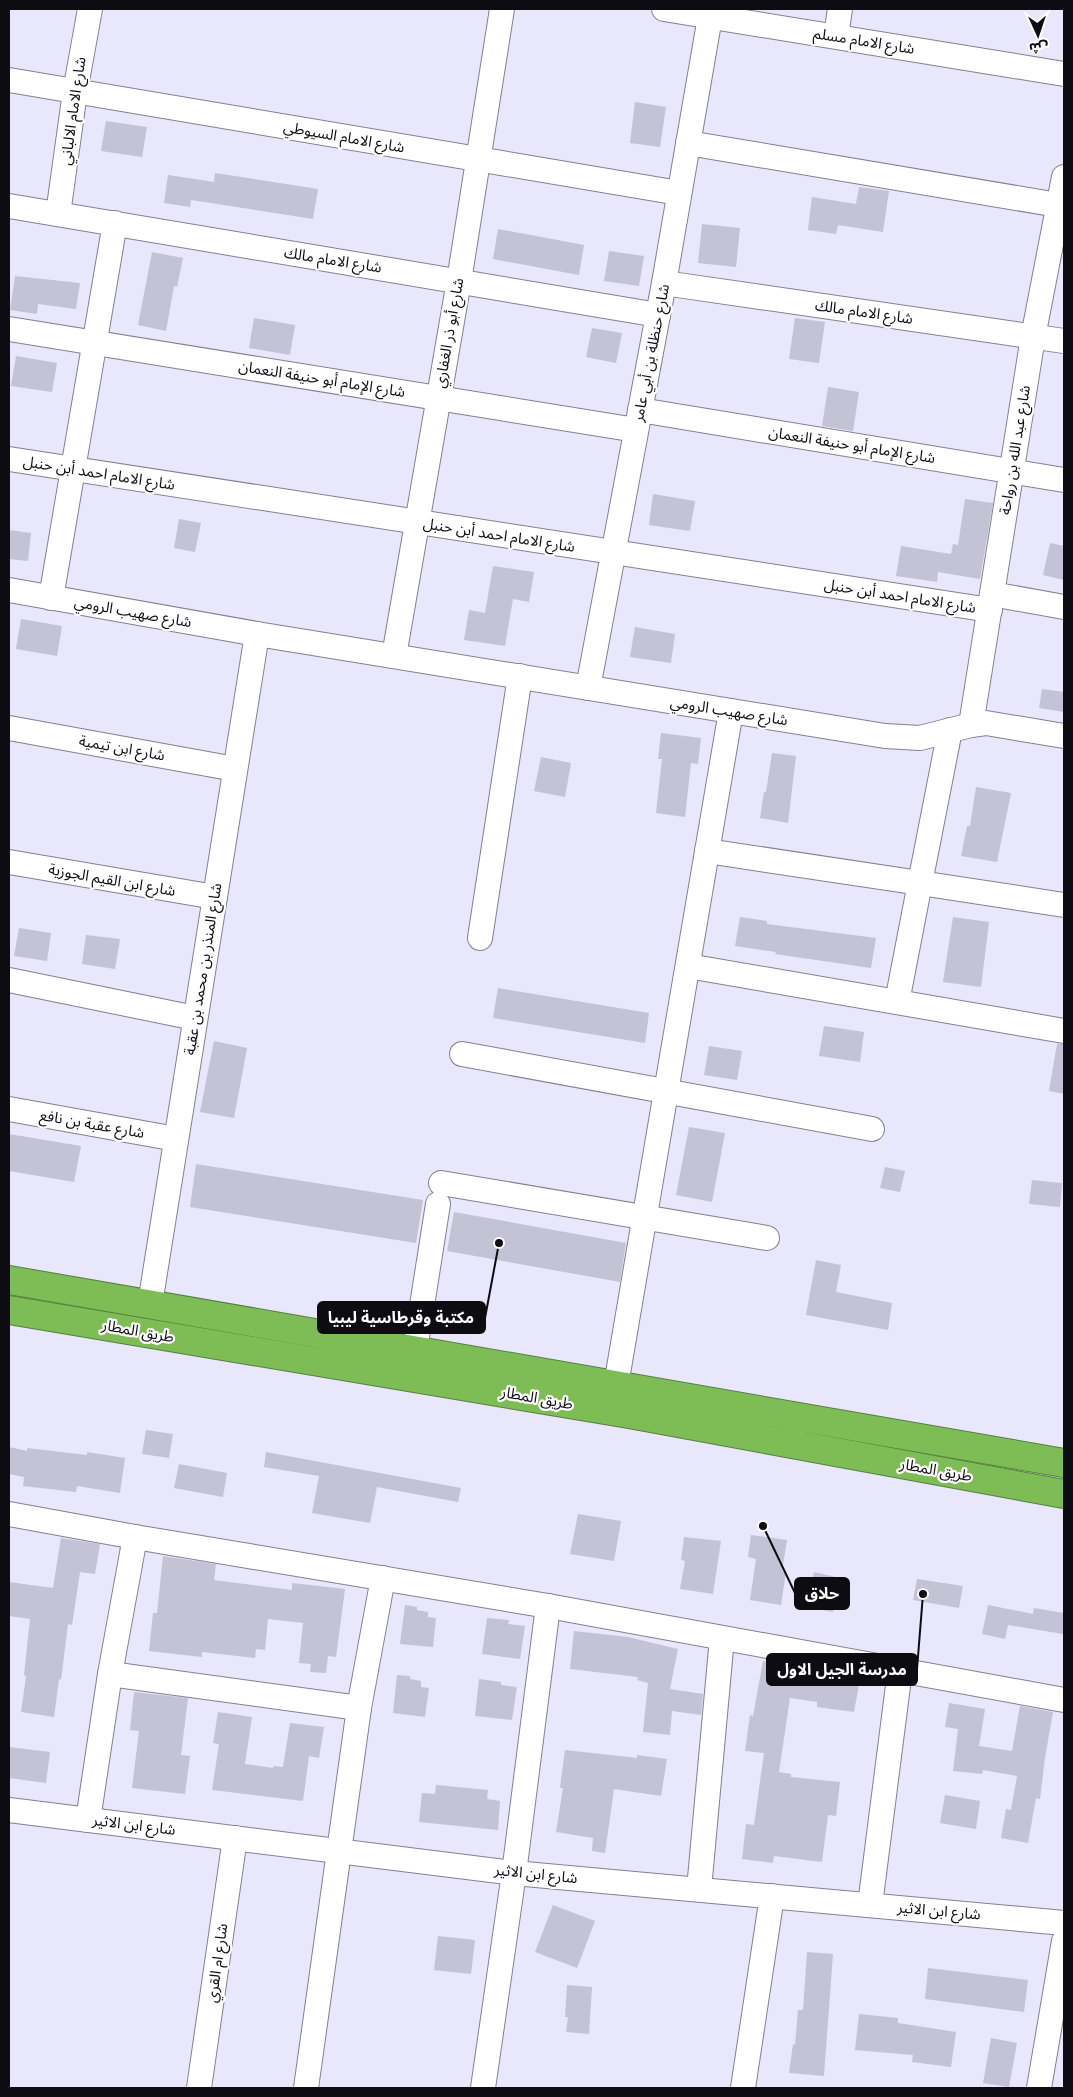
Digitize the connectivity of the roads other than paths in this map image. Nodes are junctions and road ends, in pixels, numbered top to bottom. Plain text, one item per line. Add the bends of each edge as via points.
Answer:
1 (90, 9) edge
2 (502, 9) edge
3 (664, 9) edge
4 (840, 9) edge
5 (710, 17) junction
6 (836, 36) junction
7 (1064, 74) edge
8 (9, 80) edge
9 (75, 92) junction
10 (688, 143) junction
11 (478, 159) junction
12 (1064, 177) edge
13 (679, 193) junction
14 (9, 206) edge
15 (1062, 206) edge
16 (58, 214) junction
17 (115, 224) junction
18 (459, 281) junction
19 (664, 284) junction
20 (658, 314) junction
21 (9, 329) edge
22 (1033, 337) junction
23 (94, 342) junction
24 (1064, 342) edge
25 (437, 397) junction
26 (638, 420) junction
27 (9, 459) edge
28 (73, 469) junction
29 (1011, 472) junction
30 (1064, 480) edge
31 (416, 522) junction
32 (613, 553) junction
33 (9, 590) edge
34 (51, 598) junction
35 (991, 602) junction
36 (1064, 607) edge
37 (257, 634) junction
38 (394, 656) junction
39 (520, 676) junction
40 (588, 688) junction
41 (731, 711) junction
42 (9, 728) edge
43 (960, 728) junction
44 (1064, 736) edge
45 (235, 769) junction
46 (707, 851) junction
47 (9, 862) edge
48 (920, 883) junction
49 (215, 897) junction
50 (1064, 905) edge
51 (480, 938) dead end
52 (688, 966) junction
53 (9, 980) edge
54 (897, 1002) junction
55 (195, 1018) junction
56 (1064, 1031) edge
57 (462, 1054) dead end
58 (666, 1091) junction
59 (9, 1109) edge
60 (872, 1129) dead end
61 (176, 1139) junction
62 (645, 1218) junction
63 (767, 1238) dead end
64 (9, 1280) edge
65 (150, 1304) junction
66 (9, 1310) edge
67 (415, 1350) junction
68 (616, 1385) junction
69 (1064, 1463) edge
70 (1064, 1494) edge
71 (9, 1514) edge
72 (135, 1537) junction
73 (383, 1578) junction
74 (548, 1606) junction
75 (722, 1638) junction
76 (900, 1670) junction
77 (110, 1674) junction
78 (1064, 1700) edge
79 (359, 1708) junction
80 (9, 1810) edge
81 (88, 1820) junction
82 (235, 1838) junction
83 (338, 1851) junction
84 (514, 1873) junction
85 (699, 1890) junction
86 (772, 1896) junction
87 (870, 1905) junction
88 (1064, 1923) edge
89 (1064, 1941) edge
90 (199, 2088) edge
91 (306, 2088) edge
92 (483, 2088) edge
93 (743, 2088) edge
94 (1039, 2088) edge

1 - 9 street, شارع الامام الالباني
2 - 11 street, شارع أبو ذر الغفاري
3 - 5 street, شارع الامام مسلم
4 - 6 street
5 - 6 street, شارع الامام مسلم
5 - 10 street, شارع حنظلة بن أبي عامر
6 - 7 street, شارع الامام مسلم
8 - 9 street, شارع الامام السيوطي
9 - 11 street, شارع الامام السيوطي
9 - 16 street, شارع الامام الالباني
10 - 13 street, شارع حنظلة بن أبي عامر
10 - 15 street
11 - 13 street, شارع الامام السيوطي
11 - 18 street, شارع أبو ذر الغفاري
12 - 15 street, شارع عبد الله بن رواحة
13 - 19 street, شارع حنظلة بن أبي عامر
14 - 16 street, شارع الامام مالك
15 - 22 street, شارع عبد الله بن رواحة
16 - 17 street, شارع الامام مالك
17 - 18 street, شارع الامام مالك
17 - 23 street
18 - 20 street, شارع الامام مالك
18 - 25 street, شارع أبو ذر الغفاري
19 - 20 street, شارع حنظلة بن أبي عامر
19 - 22 street, شارع الامام مالك
20 - 26 street, شارع حنظلة بن أبي عامر
21 - 23 street, شارع الإمام أبو حنيفة النعمان
22 - 24 street, شارع الامام مالك
22 - 29 street, شارع عبد الله بن رواحة
23 - 25 street, شارع الإمام أبو حنيفة النعمان
23 - 28 street
25 - 26 street, شارع الإمام أبو حنيفة النعمان
25 - 31 street, شارع أبو ذر الغفاري
26 - 29 street, شارع الإمام أبو حنيفة النعمان
26 - 32 street, شارع حنظلة بن أبي عامر
27 - 28 street, شارع الامام احمد أبن حنبل
28 - 31 street, شارع الامام احمد أبن حنبل
28 - 34 street
29 - 30 street, شارع الإمام أبو حنيفة النعمان
29 - 35 street, شارع عبد الله بن رواحة
31 - 32 street, شارع الامام احمد أبن حنبل
31 - 38 street, شارع أبو ذر الغفاري
32 - 35 street, شارع الامام احمد أبن حنبل
32 - 40 street, شارع حنظلة بن أبي عامر
33 - 34 street, شارع صهيب الرومي
34 - 37 street, شارع صهيب الرومي
35 - 36 street, شارع الامام احمد أبن حنبل
35 - 43 street, شارع عبد الله بن رواحة
37 - 38 street, شارع صهيب الرومي
37 - 45 street, شارع المنذر بن محمد بن عقبة
38 - 39 street, شارع صهيب الرومي
39 - 40 street, شارع صهيب الرومي
39 - 51 street
40 - 41 street, شارع صهيب الرومي
41 - 43 street, شارع صهيب الرومي via 885,736 920,738
41 - 46 street
42 - 45 street, شارع ابن تيمية
43 - 44 street, شارع صهيب الرومي via 986,723
43 - 48 street, شارع عبد الله بن رواحة
45 - 49 street, شارع المنذر بن محمد بن عقبة
46 - 48 street
46 - 52 street
47 - 49 street, شارع ابن القيم الجوزية
48 - 50 street
48 - 54 street, شارع عبد الله بن رواحة
49 - 55 street, شارع المنذر بن محمد بن عقبة
52 - 54 street
52 - 58 street
53 - 55 street
54 - 56 street
55 - 61 street, شارع المنذر بن محمد بن عقبة
57 - 58 street
58 - 60 street
58 - 62 street
59 - 61 street, شارع عقبة بن نافع
61 - 65 street, شارع المنذر بن محمد بن عقبة
62 - 63 street
62 - 67 street via 440,1194
62 - 68 street
64 - 65 highway, طريق المطار
65 - 67 highway, طريق المطار
66 - 70 highway, طريق المطار via 630,1414
67 - 68 highway, طريق المطار
68 - 69 highway, طريق المطار
71 - 72 street
72 - 73 street
72 - 77 street
73 - 74 street
73 - 79 street
74 - 75 street
74 - 84 street
75 - 76 street
75 - 85 street
76 - 78 street
76 - 87 street
77 - 79 street
77 - 81 street
79 - 83 street
80 - 81 street, شارع ابن الاثير
81 - 82 street, شارع ابن الاثير
82 - 83 street, شارع ابن الاثير
82 - 90 street, شارع ام القري
83 - 84 street, شارع ابن الاثير
83 - 91 street
84 - 85 street, شارع ابن الاثير
84 - 92 street
85 - 86 street, شارع ابن الاثير
86 - 87 street, شارع ابن الاثير
86 - 93 street
87 - 88 street, شارع ابن الاثير
89 - 94 street

